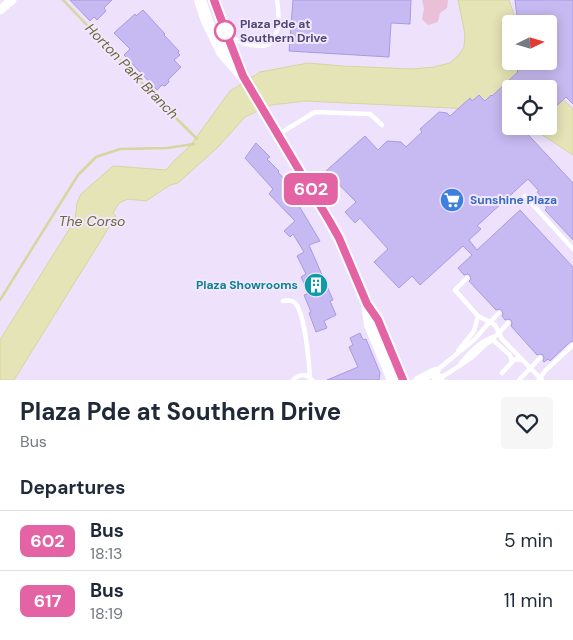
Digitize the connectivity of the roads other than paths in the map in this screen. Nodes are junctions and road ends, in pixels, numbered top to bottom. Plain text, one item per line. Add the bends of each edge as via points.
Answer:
1 (12, 0) edge
2 (200, 0) edge
3 (214, 0) edge
4 (277, 0) edge
5 (0, 10) edge
6 (228, 37) junction
7 (243, 76) junction
8 (382, 125) dead end
9 (278, 134) junction
10 (525, 196) dead end
11 (573, 249) edge
12 (467, 278) dead end
13 (283, 301) dead end
14 (367, 304) junction
15 (499, 314) dead end
16 (478, 316) junction
17 (490, 322) junction
18 (508, 323) dead end
19 (499, 333) junction
20 (493, 339) junction
21 (573, 345) edge
22 (540, 358) dead end
23 (450, 360) junction
24 (523, 360) junction
25 (512, 362) junction
26 (530, 368) junction
27 (502, 373) dead end
28 (437, 376) edge
29 (311, 379) edge
30 (540, 379) edge
31 (293, 380) edge
32 (393, 380) edge
33 (403, 380) edge
34 (418, 380) edge
35 (519, 380) edge

1 - 5 street
2 - 7 main road via 222,52
3 - 6 main road
4 - 6 lane via 277,31 267,45 246,44
6 - 7 main road
7 - 9 main road
8 - 9 lane via 370,114 315,112
9 - 14 main road via 339,238
10 - 11 lane
12 - 16 lane via 455,290
13 - 29 lane via 294,302 300,312
14 - 32 main road via 370,324
14 - 33 main road via 378,320
15 - 17 lane
16 - 17 lane
16 - 23 lane via 473,333
17 - 19 lane
17 - 23 lane
18 - 19 lane
19 - 20 lane
19 - 24 lane
20 - 25 lane via 510,355
20 - 28 lane via 450,372
21 - 30 lane
22 - 26 lane
23 - 28 lane
24 - 25 lane via 517,358
24 - 26 lane
25 - 27 lane
26 - 30 lane
26 - 35 lane
28 - 34 street
29 - 31 lane via 300,375

